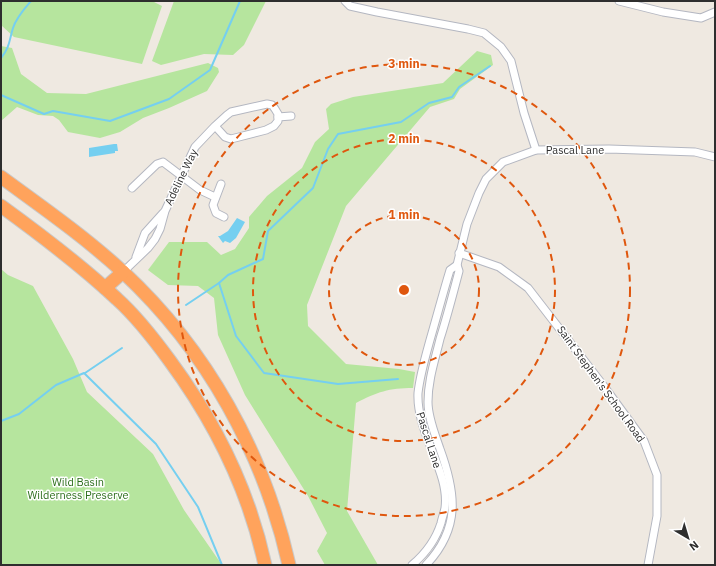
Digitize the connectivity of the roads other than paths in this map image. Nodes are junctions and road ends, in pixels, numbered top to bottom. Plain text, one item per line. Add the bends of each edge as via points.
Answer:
1 (345, 1) edge
2 (619, 1) edge
3 (715, 12) edge
4 (291, 116) dead end
5 (278, 117) junction
6 (215, 126) junction
7 (536, 150) junction
8 (715, 158) edge
9 (182, 176) junction
10 (1, 177) edge
11 (221, 184) dead end
12 (132, 188) dead end
13 (215, 197) junction
14 (1, 206) edge
15 (165, 211) junction
16 (224, 217) dead end
17 (145, 233) junction
18 (155, 239) junction
19 (460, 253) junction
20 (135, 259) junction
21 (457, 265) junction
22 (123, 272) junction
23 (105, 288) junction
24 (442, 453) junction
25 (433, 455) junction
26 (442, 518) junction
27 (451, 521) junction
28 (265, 565) edge
29 (289, 565) edge
30 (412, 565) edge
31 (426, 565) edge
32 (648, 565) edge

1 - 7 street via 350,6 376,12 468,28 484,34 501,47 511,61
2 - 3 street via 701,18
4 - 5 street
5 - 6 street via 277,123 269,128 235,139 225,137
5 - 6 street, Adeline Way via 274,107 265,104 229,113
6 - 9 street, Adeline Way via 196,146
7 - 8 street, Pascal Lane via 688,151
7 - 19 street, Pascal Lane via 503,162 486,179 471,212
9 - 12 street via 161,162
9 - 13 street via 200,190
9 - 15 street, Adeline Way
10 - 22 highway via 88,242
11 - 13 street
13 - 16 street via 214,210
14 - 23 highway
15 - 17 street, Adeline Way
15 - 18 street, Adeline Way
17 - 18 street
17 - 20 street, Adeline Way
18 - 20 street, Adeline Way
19 - 21 street, Pascal Lane
19 - 32 street, Saint Stephen's School Road via 499,267 528,288 644,441 657,475 657,516
20 - 22 street, Adeline Way
21 - 24 street, Pascal Lane via 459,272 428,390 430,416
21 - 25 street, Pascal Lane via 450,270 420,375 419,410
22 - 23 highway
22 - 29 highway via 151,299 176,329 221,394 261,473
23 - 28 highway via 153,339 183,378 206,415 227,454 246,501
24 - 25 street
24 - 27 street, Pascal Lane via 452,484
25 - 26 street, Pascal Lane via 444,493 445,507
26 - 27 street
26 - 30 street, Pascal Lane via 431,544
27 - 31 street, Pascal Lane via 442,545

